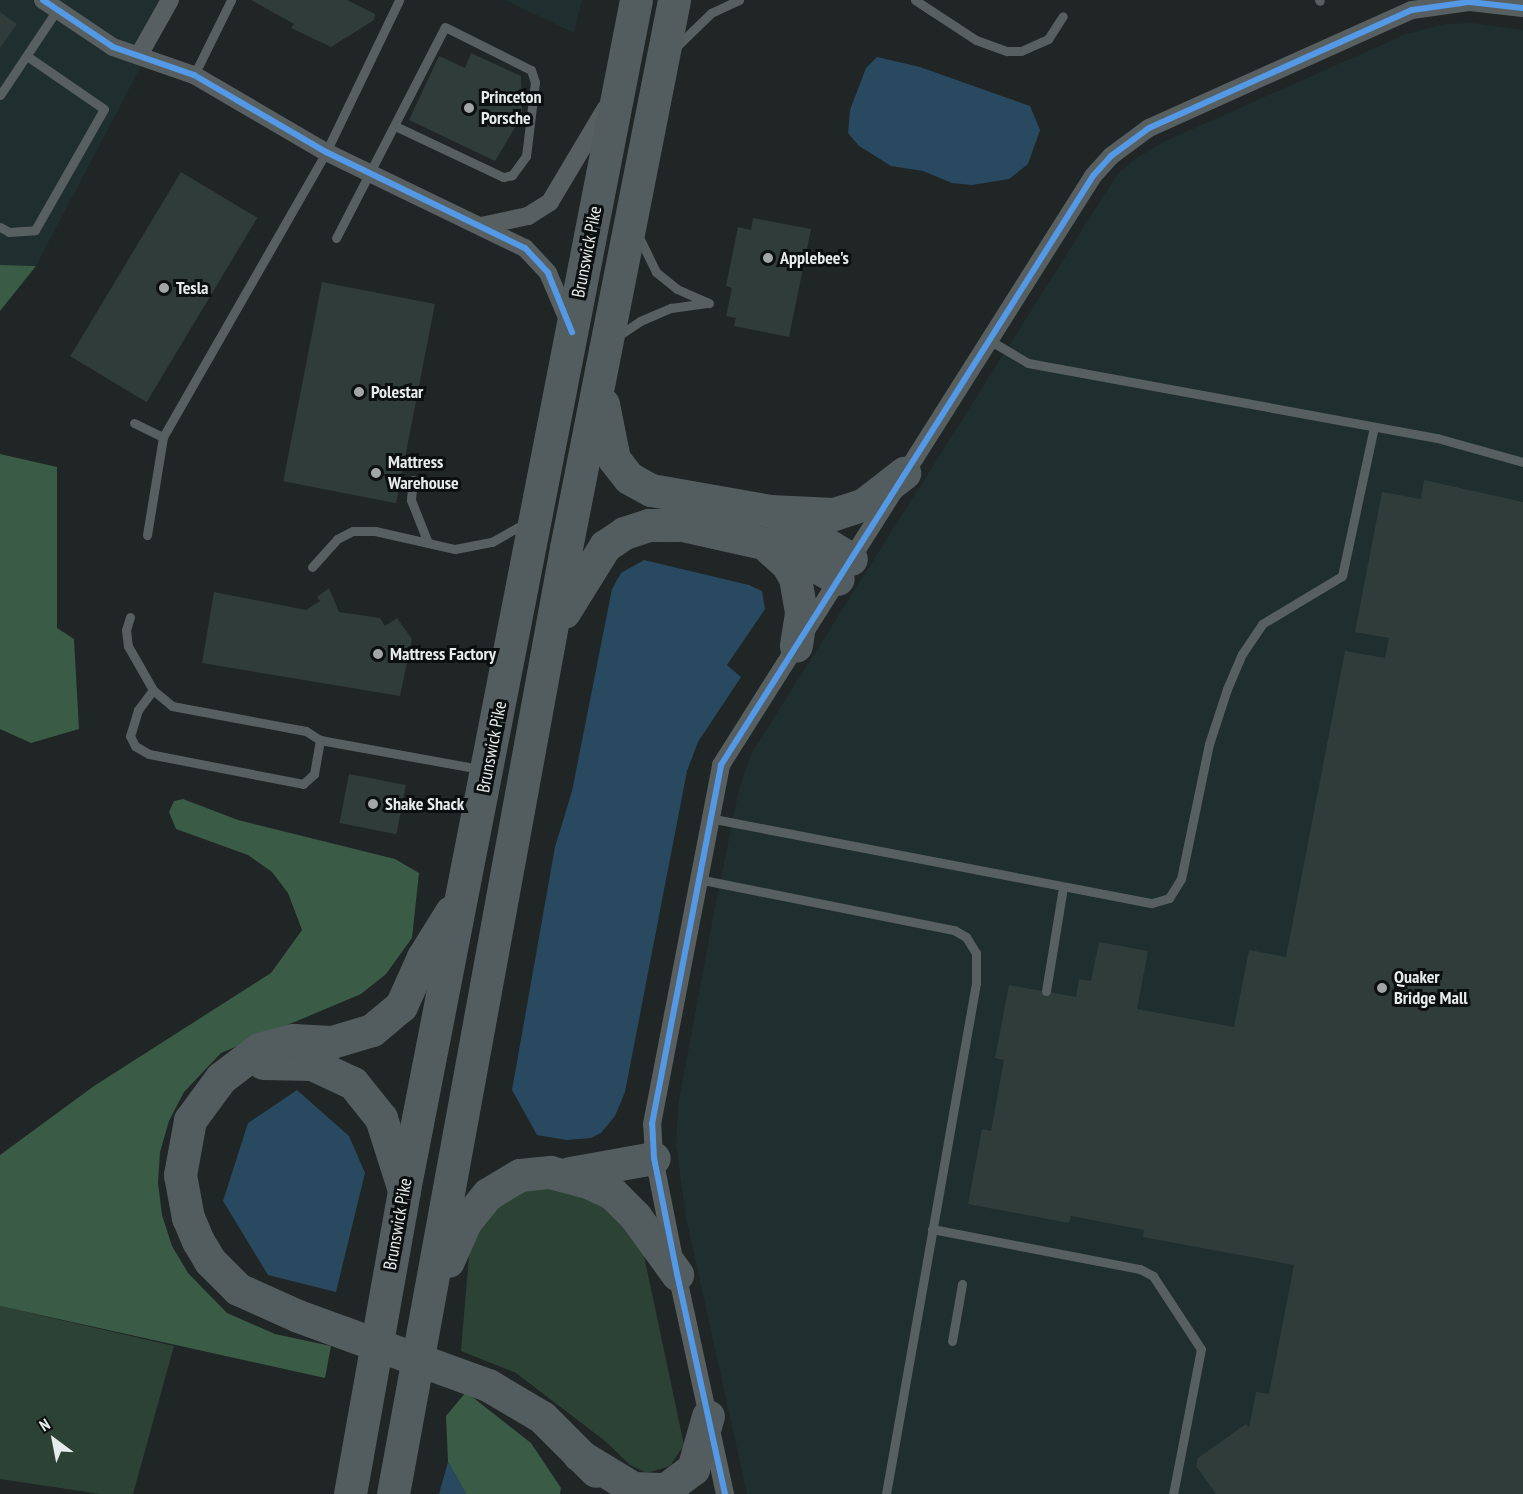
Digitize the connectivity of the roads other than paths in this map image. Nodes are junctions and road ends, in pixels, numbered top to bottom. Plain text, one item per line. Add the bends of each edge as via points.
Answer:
1 (170, 0) edge
2 (231, 0) edge
3 (399, 0) edge
4 (612, 0) edge
5 (636, 0) edge
6 (674, 0) edge
7 (739, 0) edge
8 (915, 0) edge
9 (1444, 2) edge
10 (1502, 2) edge
11 (50, 5) edge
12 (1523, 8) edge
13 (1064, 16) dead end
14 (139, 55) junction
15 (27, 56) junction
16 (662, 62) junction
17 (194, 75) junction
18 (620, 84) junction
19 (0, 95) edge
20 (395, 126) junction
21 (326, 152) junction
22 (371, 175) junction
23 (632, 223) junction
24 (481, 226) junction
25 (0, 227) edge
26 (336, 238) dead end
27 (572, 332) junction
28 (989, 340) junction
29 (606, 358) junction
30 (134, 423) dead end
31 (1374, 427) junction
32 (163, 436) junction
33 (1523, 462) edge
34 (904, 473) junction
35 (413, 480) dead end
36 (537, 516) junction
37 (766, 526) junction
38 (147, 535) dead end
39 (428, 543) junction
40 (312, 567) dead end
41 (845, 569) junction
42 (130, 617) dead end
43 (550, 637) junction
44 (796, 646) junction
45 (153, 690) junction
46 (320, 740) junction
47 (487, 771) junction
48 (709, 818) junction
49 (697, 879) junction
50 (1063, 887) junction
51 (463, 893) junction
52 (1046, 992) dead end
53 (209, 1091) junction
54 (654, 1158) junction
55 (562, 1173) junction
56 (404, 1190) junction
57 (932, 1229) junction
58 (677, 1274) junction
59 (962, 1284) dead end
60 (424, 1318) junction
61 (952, 1341) dead end
62 (708, 1416) junction
63 (579, 1455) junction
64 (350, 1494) edge
65 (393, 1494) edge
66 (593, 1494) edge
67 (618, 1494) edge
68 (725, 1494) edge
69 (886, 1494) edge
70 (1173, 1494) edge

1 - 14 street
2 - 17 lane
3 - 21 lane
4 - 18 highway
5 - 18 highway, Brunswick Pike
6 - 16 highway, Brunswick Pike
7 - 16 lane via 700,21
8 - 13 lane via 976,40 1007,51 1021,51 1048,39
9 - 10 street
9 - 28 street via 1400,15 1130,140 1094,176
10 - 12 street
11 - 14 street via 113,46
11 - 15 lane
14 - 17 street
15 - 19 lane
15 - 25 lane via 104,109 35,230 9,232
16 - 23 highway, Brunswick Pike
17 - 21 street
18 - 24 street via 550,202 528,216
18 - 27 highway, Brunswick Pike
20 - 20 lane via 445,27 531,70 535,82 526,156 512,175 502,177
20 - 22 lane
21 - 22 street
21 - 32 lane
22 - 24 street
22 - 26 lane
23 - 29 highway, Brunswick Pike
23 - 29 lane via 656,272 677,290 709,303 671,308 640,321
24 - 27 street via 537,258 559,292
27 - 36 highway, Brunswick Pike
28 - 31 lane via 1032,364
28 - 34 street
29 - 37 highway via 607,436 614,459 629,478 651,490
29 - 43 highway, Brunswick Pike
30 - 32 lane
31 - 33 lane via 1437,438
31 - 50 lane via 1342,576 1262,624 1242,654 1227,689 1209,744 1177,890 1169,898 1152,903
32 - 38 lane
34 - 37 highway via 875,497 845,512
34 - 41 street
35 - 39 lane via 411,500
36 - 39 lane via 492,542 471,548
36 - 47 highway, Brunswick Pike
37 - 41 highway via 819,536
37 - 43 highway via 673,524 634,529 610,543 595,559
37 - 44 highway via 795,578 801,613
39 - 40 lane via 375,531 353,531 337,540
41 - 44 street
42 - 45 lane via 126,630 128,646
43 - 60 highway, Brunswick Pike
44 - 48 street via 721,765
45 - 46 lane via 172,706 306,731
45 - 46 lane via 138,710 130,736 135,746 149,754 303,784 314,774
46 - 47 lane
47 - 51 highway, Brunswick Pike
48 - 49 street
48 - 50 lane
49 - 54 street via 655,1100
49 - 57 lane via 949,929 972,945 978,971
50 - 52 lane
51 - 53 highway via 423,957 401,1006 372,1030 332,1042 292,1040 271,1044 245,1056
51 - 56 highway, Brunswick Pike
53 - 56 highway via 235,1072 271,1062 305,1062 334,1071 361,1091 377,1111
53 - 63 highway, bridge via 190,1120 180,1175 188,1218 210,1261 224,1278 252,1296 298,1316 488,1385 542,1417
54 - 55 highway
54 - 58 street
55 - 58 highway via 612,1193 635,1216
55 - 60 highway via 520,1175 488,1194 465,1222
56 - 64 highway, Brunswick Pike
57 - 69 lane
57 - 70 lane via 1140,1269 1153,1276 1202,1349
58 - 62 street
59 - 61 lane
60 - 65 highway, Brunswick Pike
62 - 63 highway via 693,1469 666,1489 633,1488
62 - 68 street
63 - 66 highway
63 - 67 highway

